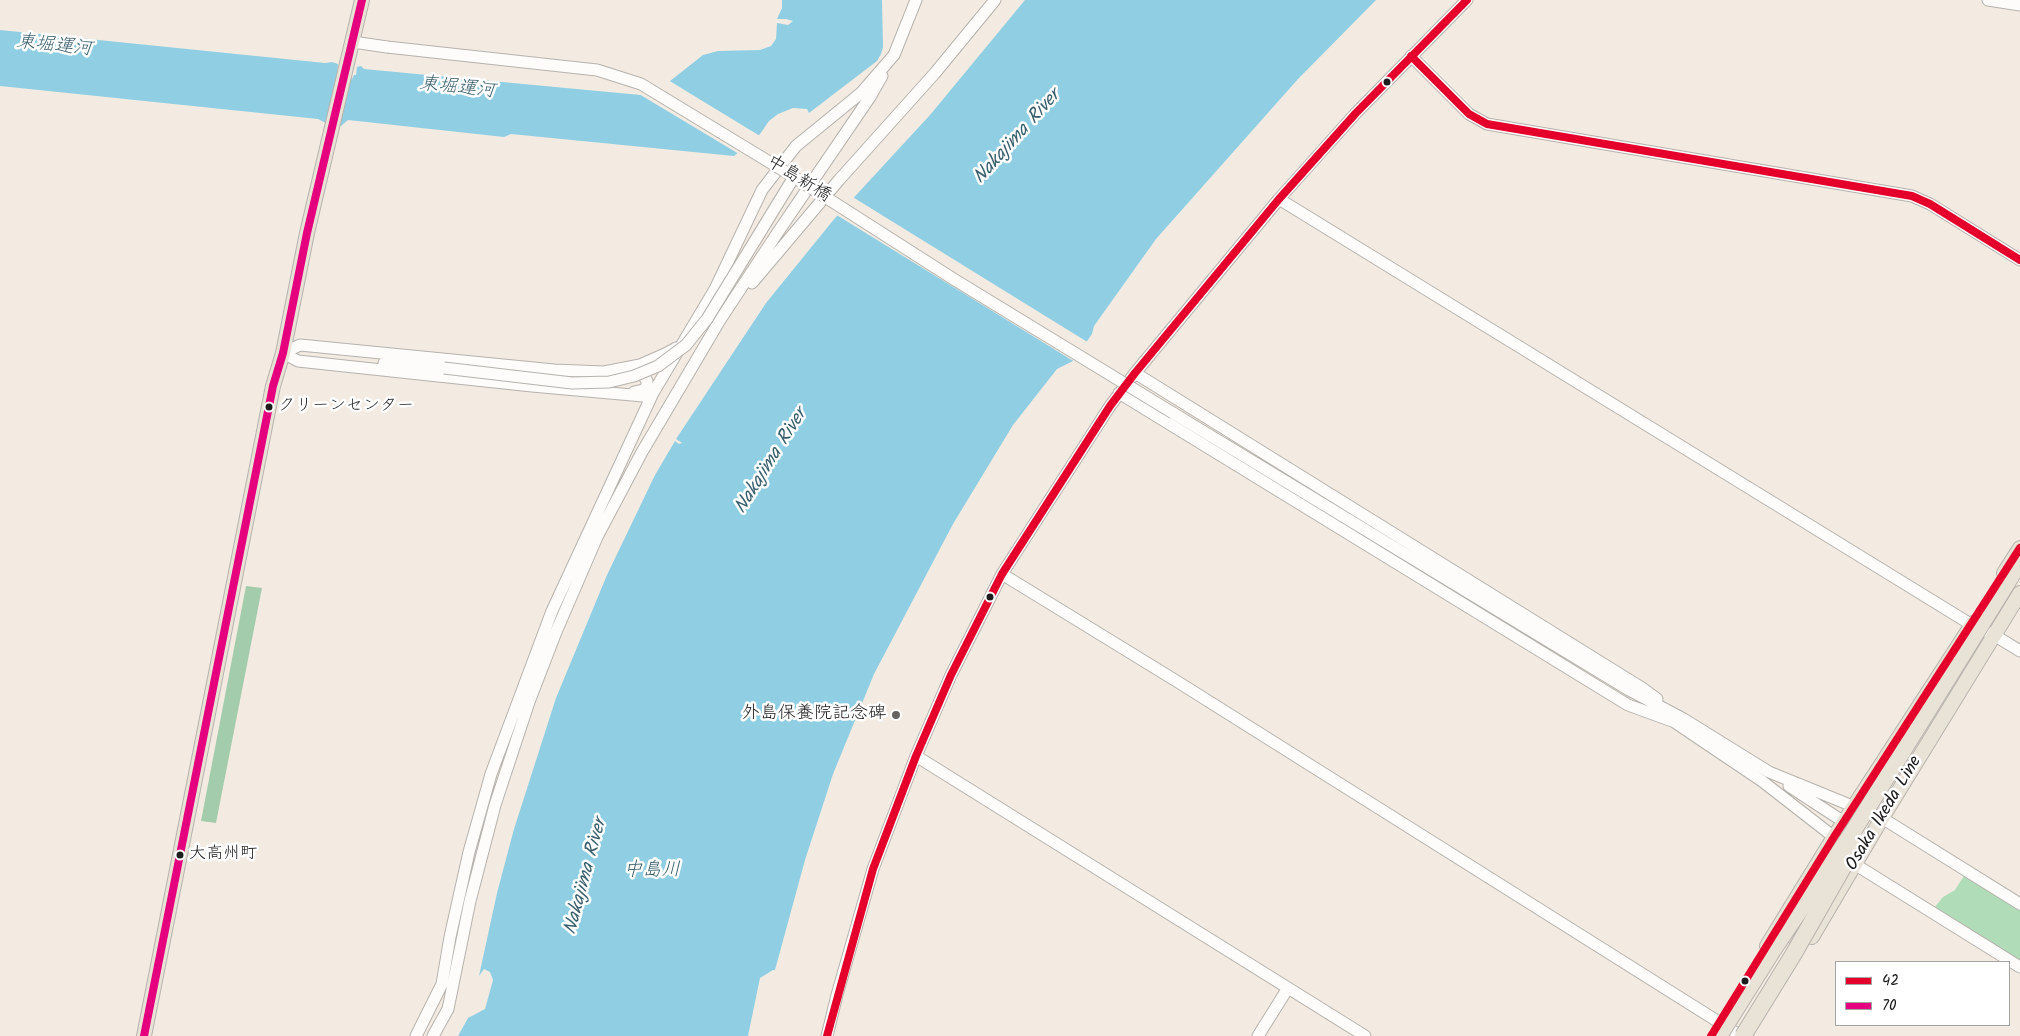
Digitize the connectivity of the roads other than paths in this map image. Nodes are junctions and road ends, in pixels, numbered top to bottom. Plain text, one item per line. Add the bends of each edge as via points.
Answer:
1 (362, 0) edge
2 (916, 0) edge
3 (995, 0) edge
4 (1467, 0) edge
5 (1988, 0) edge
6 (2020, 6) edge
7 (352, 42) junction
8 (894, 55) junction
9 (1411, 56) junction
10 (794, 177) junction
11 (1279, 199) junction
12 (2020, 260) edge
13 (720, 320) junction
14 (686, 338) junction
15 (283, 353) junction
16 (624, 369) junction
17 (1135, 373) junction
18 (653, 393) junction
19 (1119, 393) junction
20 (617, 394) junction
21 (2020, 548) edge
22 (2020, 562) edge
23 (1002, 574) junction
24 (2020, 579) edge
25 (2020, 593) edge
26 (1972, 625) junction
27 (1994, 635) junction
28 (2020, 650) edge
29 (1673, 718) junction
30 (916, 756) junction
31 (1769, 772) junction
32 (1854, 806) junction
33 (1882, 818) junction
34 (1844, 822) junction
35 (1834, 837) junction
36 (1856, 865) junction
37 (1845, 882) junction
38 (2020, 904) edge
39 (2020, 967) edge
40 (1288, 988) junction
41 (1719, 1029) edge
42 (144, 1036) edge
43 (416, 1036) edge
44 (433, 1036) edge
45 (828, 1036) edge
46 (1258, 1036) edge
47 (1365, 1036) edge
48 (1711, 1036) edge
49 (1732, 1036) edge
50 (1742, 1036) edge
51 (1752, 1036) edge

1 - 7 main road
2 - 8 street
3 - 13 street
4 - 9 street
5 - 6 street
7 - 10 street, 中島新橋, bridge via 597,70 641,84
7 - 15 main road
8 - 13 street
8 - 14 street via 860,93 796,146 775,171 762,190 715,289
9 - 11 street
9 - 12 street via 1469,114 1487,124 1912,196
10 - 15 street, bridge via 707,319 686,345 658,366 634,376 609,382 572,383
10 - 29 street, 中島新橋, bridge via 955,280
11 - 17 street
11 - 26 street
13 - 44 street via 616,500 556,632 495,805 470,901 448,1009
14 - 16 street via 665,354
14 - 18 street
15 - 16 street via 300,344 554,370 604,372
15 - 20 street via 298,361
15 - 42 main road via 273,386
16 - 20 street via 642,372 647,387 639,392
17 - 19 street
17 - 29 street via 1642,688
18 - 20 street via 643,396
18 - 43 street via 552,611 491,774 450,937 442,984
19 - 23 street
19 - 29 street via 1628,705
21 - 26 main road, Osaka Ikeda Line
22 - 41 highway, bridge via 1852,833
23 - 30 street via 951,675
23 - 41 street via 1178,682
24 - 50 highway, bridge
25 - 27 main road, Osaka Ikeda Line
26 - 27 street
26 - 32 main road, Osaka Ikeda Line
27 - 28 street
27 - 33 main road, Osaka Ikeda Line
29 - 31 street
29 - 35 street
30 - 40 street
30 - 45 street via 873,869 836,995
31 - 32 street
31 - 34 street
32 - 33 street
32 - 34 main road, Osaka Ikeda Line
33 - 36 main road, Osaka Ikeda Line
33 - 38 street
34 - 35 main road, Osaka Ikeda Line
34 - 36 street via 1857,841
35 - 36 street
35 - 41 main road, Osaka Ikeda Line
36 - 37 main road, Osaka Ikeda Line
36 - 39 street
37 - 49 highway via 1811,912
37 - 51 main road, Osaka Ikeda Line
40 - 46 street
40 - 47 street
41 - 48 main road, Osaka Ikeda Line
41 - 50 street

